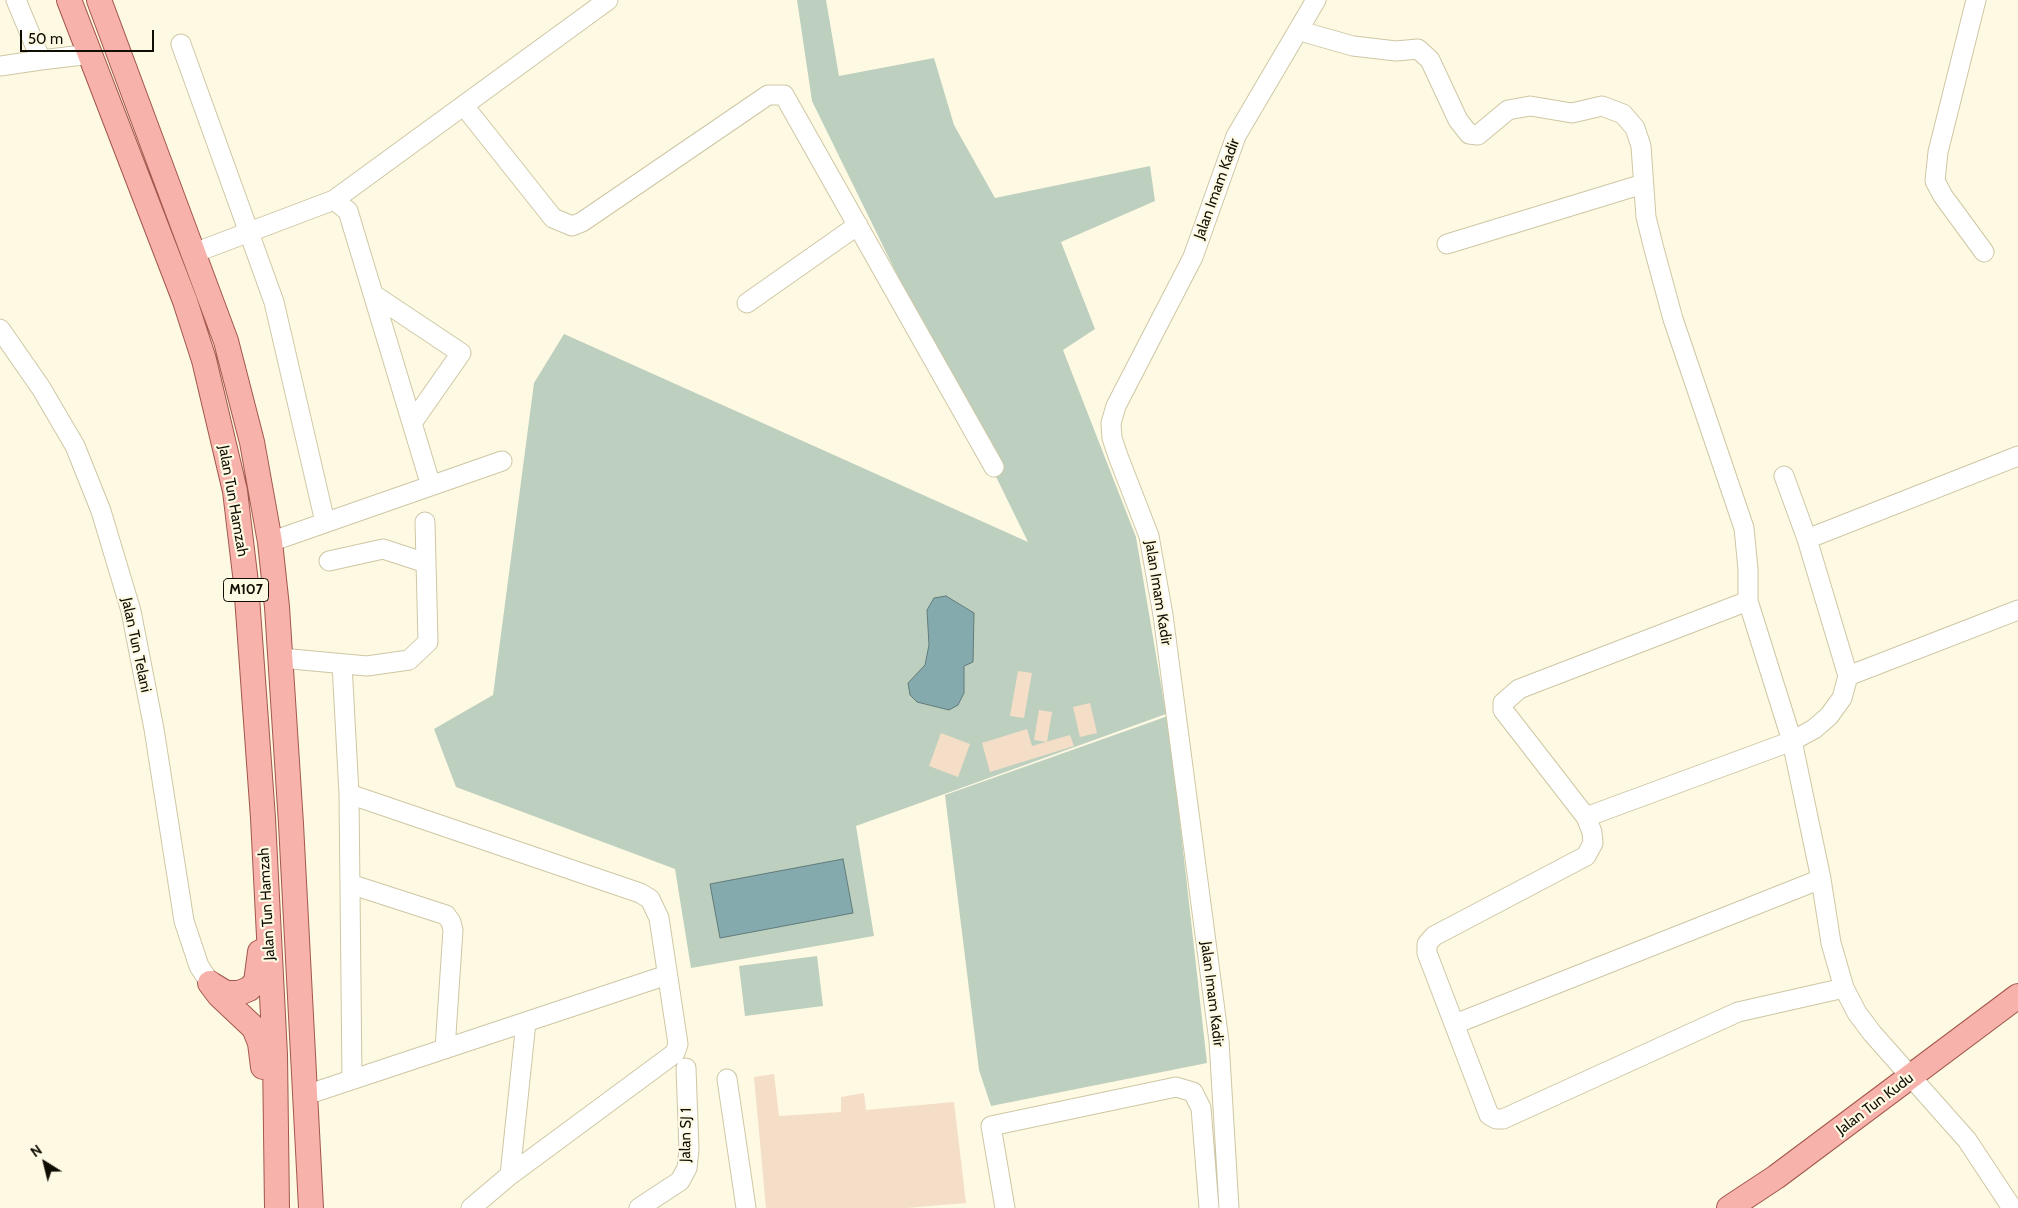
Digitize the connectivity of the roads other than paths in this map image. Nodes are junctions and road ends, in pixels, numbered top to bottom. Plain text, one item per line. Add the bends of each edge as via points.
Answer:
1 (16, 0) edge
2 (69, 0) edge
3 (99, 0) edge
4 (608, 0) edge
5 (1316, 0) edge
6 (1976, 0) edge
7 (1300, 30) junction
8 (181, 44) dead end
9 (91, 54) junction
10 (41, 60) junction
11 (0, 66) edge
12 (464, 106) junction
13 (1643, 184) junction
14 (334, 200) junction
15 (858, 225) junction
16 (248, 231) junction
17 (1447, 244) dead end
18 (1984, 252) dead end
19 (194, 253) junction
20 (374, 295) junction
21 (747, 303) dead end
22 (0, 328) edge
23 (412, 423) junction
24 (2018, 456) edge
25 (502, 461) dead end
26 (994, 467) dead end
27 (1784, 476) dead end
28 (431, 486) junction
29 (325, 522) junction
30 (426, 522) dead end
31 (1807, 539) junction
32 (270, 542) junction
33 (329, 561) dead end
34 (426, 563) junction
35 (1748, 601) junction
36 (2018, 610) edge
37 (280, 658) junction
38 (342, 664) junction
39 (1848, 676) junction
40 (1792, 741) junction
41 (349, 794) junction
42 (1586, 817) junction
43 (263, 818) junction
44 (1821, 879) junction
45 (350, 884) junction
46 (667, 975) junction
47 (210, 983) junction
48 (1844, 988) junction
49 (2018, 996) edge
50 (526, 1022) junction
51 (1455, 1024) junction
52 (445, 1049) junction
53 (686, 1068) dead end
54 (1912, 1076) junction
55 (352, 1079) junction
56 (727, 1079) dead end
57 (306, 1095) junction
58 (510, 1175) junction
59 (276, 1201) edge
60 (311, 1208) edge
61 (471, 1208) edge
62 (639, 1208) edge
63 (746, 1208) edge
64 (1005, 1208) edge
65 (1209, 1208) edge
66 (1230, 1208) edge
67 (1729, 1208) edge
68 (2012, 1208) edge

1 - 10 street
2 - 9 main road, Jalan Tun Hamzah / M107
3 - 19 main road, Jalan Tun Hamzah / M107
4 - 12 street
5 - 7 street, Jalan Imam Kadir
6 - 18 street via 1938,152 1935,181
7 - 13 street via 1353,46 1396,52 1418,49 1430,60 1458,120 1469,134 1478,135 1508,110 1530,106 1572,113 1602,106 1623,114 1635,128
7 - 66 street, Jalan Imam Kadir via 1236,136 1193,257 1116,406 1111,423 1118,456 1150,536 1163,615 1218,1041
8 - 16 street
9 - 10 street
9 - 43 main road, Jalan Tun Hamzah / M107 via 204,360 234,491 246,583
10 - 11 street
12 - 14 street
12 - 15 street via 554,218 572,226 768,95 782,94 787,97
13 - 17 street
13 - 35 street via 1646,217 1673,319 1744,528
14 - 16 street
14 - 20 street via 348,212
15 - 21 street
15 - 26 street
16 - 19 street
16 - 29 street via 274,302
19 - 32 main road, Jalan Tun Hamzah / M107 via 226,341 252,442
20 - 23 street
20 - 23 street via 461,353
22 - 47 street, Jalan Tun Telani via 75,446 101,511 131,611 154,729 184,921 190,945
23 - 28 street
24 - 31 street
25 - 28 street
27 - 31 street
28 - 29 street
29 - 32 street
30 - 34 street
31 - 39 street
32 - 37 main road, Jalan Tun Hamzah / M107
33 - 34 street via 383,549
34 - 38 street via 428,642 410,660 368,666
35 - 40 street
35 - 42 street via 1519,689 1503,703 1503,710
36 - 39 street
37 - 38 street
37 - 57 main road, Jalan Tun Hamzah / M107
38 - 41 street
39 - 40 street via 1842,698 1829,716
40 - 42 street
40 - 44 street
41 - 45 street
41 - 46 street via 640,893 650,899 659,918
42 - 51 street via 1593,844 1586,856 1434,936 1427,944
43 - 47 main road via 256,982 239,994 226,993
43 - 59 main road, Jalan Tun Hamzah / M107 via 275,1055
44 - 48 street via 1831,942
44 - 51 street
45 - 52 street via 446,916 451,922
45 - 55 street
46 - 50 street
46 - 58 street via 678,1044 675,1053
47 - 59 main road via 254,1028 260,1042
48 - 51 street via 1738,1012 1496,1119 1489,1115
48 - 54 street via 1872,1033
49 - 54 main road, Jalan Tun Kudu
50 - 52 street
50 - 58 street
52 - 55 street
53 - 62 street, Jalan SJ 1 via 687,1168 680,1181
54 - 67 main road, Jalan Tun Kudu
54 - 68 street via 1967,1140
55 - 57 street
56 - 63 street
57 - 60 main road, Jalan Tun Hamzah / M107
58 - 61 street
64 - 65 street via 991,1126 1176,1086 1193,1092 1201,1108

